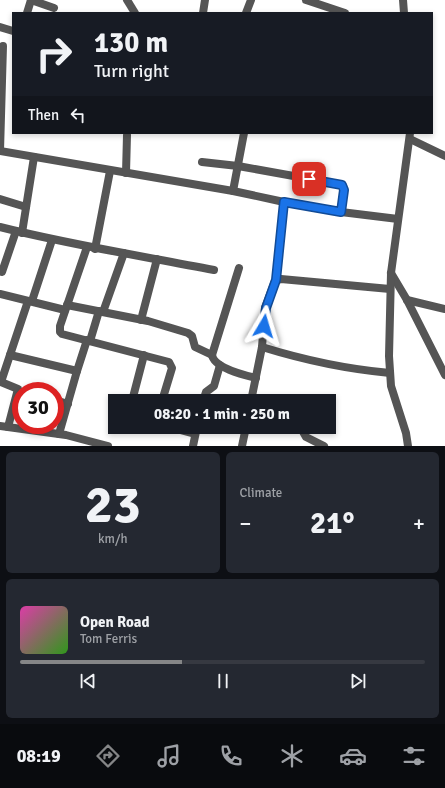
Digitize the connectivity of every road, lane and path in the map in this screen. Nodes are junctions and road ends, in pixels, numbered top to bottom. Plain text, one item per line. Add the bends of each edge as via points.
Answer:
1 (31, 0) edge
2 (57, 0) edge
3 (127, 0) edge
4 (205, 0) edge
5 (250, 0) edge
6 (306, 0) edge
7 (403, 0) edge
8 (54, 11) edge
9 (27, 12) edge
10 (134, 12) edge
11 (203, 12) edge
12 (246, 12) edge
13 (342, 12) edge
14 (404, 12) edge
15 (0, 27) edge
16 (12, 31) edge
17 (4, 46) dead end
18 (244, 134) edge
19 (128, 135) dead end
20 (410, 136) edge
21 (0, 151) edge
22 (445, 156) edge
23 (34, 157) junction
24 (202, 162) dead end
25 (238, 166) junction
26 (110, 170) junction
27 (126, 173) junction
28 (233, 191) junction
29 (0, 199) edge
30 (284, 202) junction
31 (26, 207) junction
32 (341, 212) junction
33 (398, 219) junction
34 (0, 227) edge
35 (19, 232) junction
36 (52, 240) junction
37 (91, 248) junction
38 (124, 253) junction
39 (157, 259) junction
40 (239, 268) dead end
41 (214, 270) dead end
42 (2, 272) dead end
43 (391, 273) junction
44 (276, 280) junction
45 (390, 289) junction
46 (0, 294) edge
47 (407, 300) junction
48 (30, 301) junction
49 (66, 307) junction
50 (445, 309) edge
51 (101, 312) junction
52 (141, 320) junction
53 (89, 340) junction
54 (262, 347) junction
55 (144, 355) junction
56 (212, 355) junction
57 (6, 359) edge
58 (220, 364) junction
59 (77, 371) junction
60 (390, 373) junction
61 (445, 375) edge
62 (256, 378) junction
63 (134, 394) edge
64 (164, 394) edge
65 (205, 394) edge
66 (253, 394) edge
67 (64, 403) edge
68 (68, 404) junction
69 (64, 417) edge
70 (4, 426) edge
71 (59, 434) edge
72 (195, 434) edge
73 (245, 434) edge
74 (303, 434) edge
75 (108, 446) edge
76 (192, 446) edge
77 (242, 446) edge
78 (324, 446) edge
79 (408, 446) edge

1 - 8 street
1 - 9 street
2 - 8 street
3 - 10 street
4 - 11 street
5 - 12 street
6 - 13 street
7 - 14 street
15 - 16 street
17 - 21 street
18 - 25 street
19 - 27 street
20 - 22 street
20 - 33 street
21 - 23 street
23 - 26 street
23 - 31 street
24 - 25 street
25 - 28 street
25 - 32 street via 342,185 344,190
26 - 27 street
26 - 37 street
27 - 28 street
28 - 30 street
29 - 31 street
30 - 32 street
30 - 44 street
31 - 35 street
32 - 33 street
33 - 43 street
34 - 35 street
35 - 36 street
35 - 42 street
36 - 37 street
36 - 48 street
37 - 38 street
37 - 49 street
38 - 39 street
38 - 51 street
39 - 41 street
39 - 52 street
40 - 56 street
43 - 45 street
43 - 47 street
44 - 45 street
44 - 54 street via 266,308
45 - 60 street
46 - 48 street
47 - 50 street
47 - 61 street
48 - 49 street
48 - 57 street
49 - 51 street
49 - 53 street via 60,332
51 - 52 street
51 - 53 street
52 - 56 street via 188,333 196,347
53 - 55 street
53 - 59 street
54 - 60 street via 300,359 357,370
54 - 62 street
55 - 63 street
55 - 64 street via 171,364
56 - 58 street via 214,361
57 - 59 street
57 - 70 street via 1,382 18,388
58 - 62 street via 235,372
58 - 65 street via 214,386
59 - 68 street
60 - 79 street via 391,386
62 - 66 street
67 - 68 street
68 - 69 street
71 - 75 street
72 - 76 street
73 - 77 street
74 - 78 street

